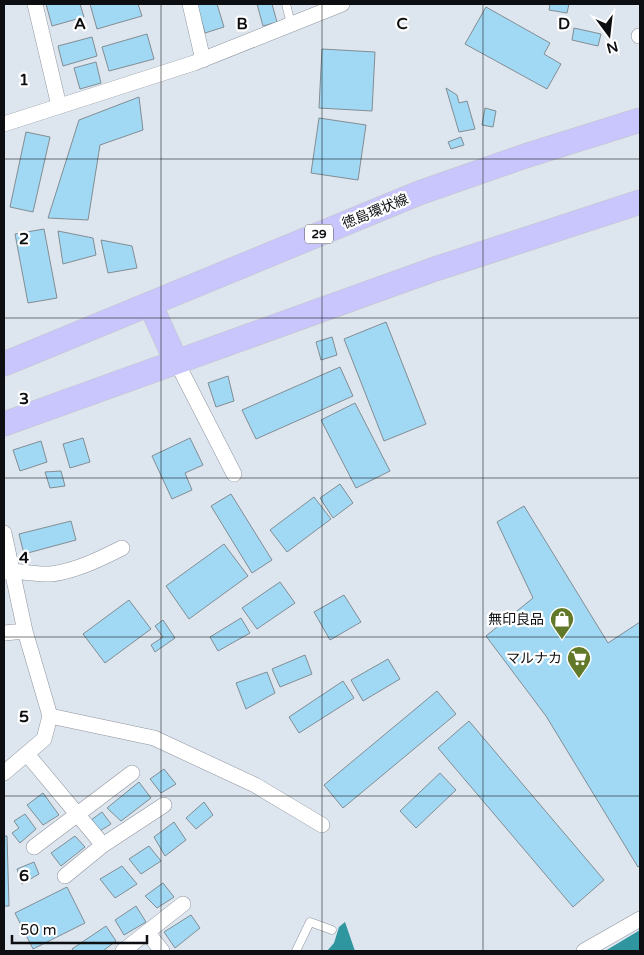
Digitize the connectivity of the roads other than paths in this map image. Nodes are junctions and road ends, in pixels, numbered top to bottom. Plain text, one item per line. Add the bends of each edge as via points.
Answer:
1 (35, 4) edge
2 (190, 4) edge
3 (286, 4) edge
4 (342, 4) edge
5 (291, 24) junction
6 (203, 60) junction
7 (59, 106) junction
8 (640, 120) edge
9 (4, 124) edge
10 (640, 202) edge
11 (150, 304) junction
12 (176, 361) junction
13 (4, 364) edge
14 (4, 424) edge
15 (234, 474) dead end
16 (4, 533) edge
17 (122, 548) dead end
18 (8, 572) edge
19 (25, 631) junction
20 (4, 632) edge
21 (50, 716) junction
22 (27, 754) junction
23 (4, 773) edge
24 (132, 773) dead end
25 (164, 805) dead end
26 (77, 815) junction
27 (322, 825) dead end
28 (102, 845) junction
29 (34, 847) dead end
30 (65, 876) dead end
31 (183, 904) dead end
32 (640, 919) edge
33 (332, 930) dead end
34 (147, 932) junction
35 (122, 951) edge
36 (162, 951) edge
37 (296, 951) edge
38 (584, 951) edge

1 - 7 street
2 - 6 street
3 - 5 lane
4 - 5 street
5 - 6 street
6 - 7 street
7 - 9 street
8 - 11 main road, 徳島環状線 / 29 via 419,193
10 - 12 main road
11 - 12 main road
11 - 13 main road, 徳島環状線 / 29
12 - 14 main road
12 - 15 street
16 - 18 street
17 - 18 street via 88,564 51,574
18 - 19 street
19 - 20 street
19 - 21 street
21 - 22 street via 44,739
21 - 27 street via 154,738 255,785
22 - 23 street
22 - 26 street
24 - 26 street
25 - 28 street
26 - 28 street
26 - 29 street
28 - 30 street
31 - 34 street
32 - 38 street
33 - 37 lane via 310,922
34 - 35 street
34 - 36 street

